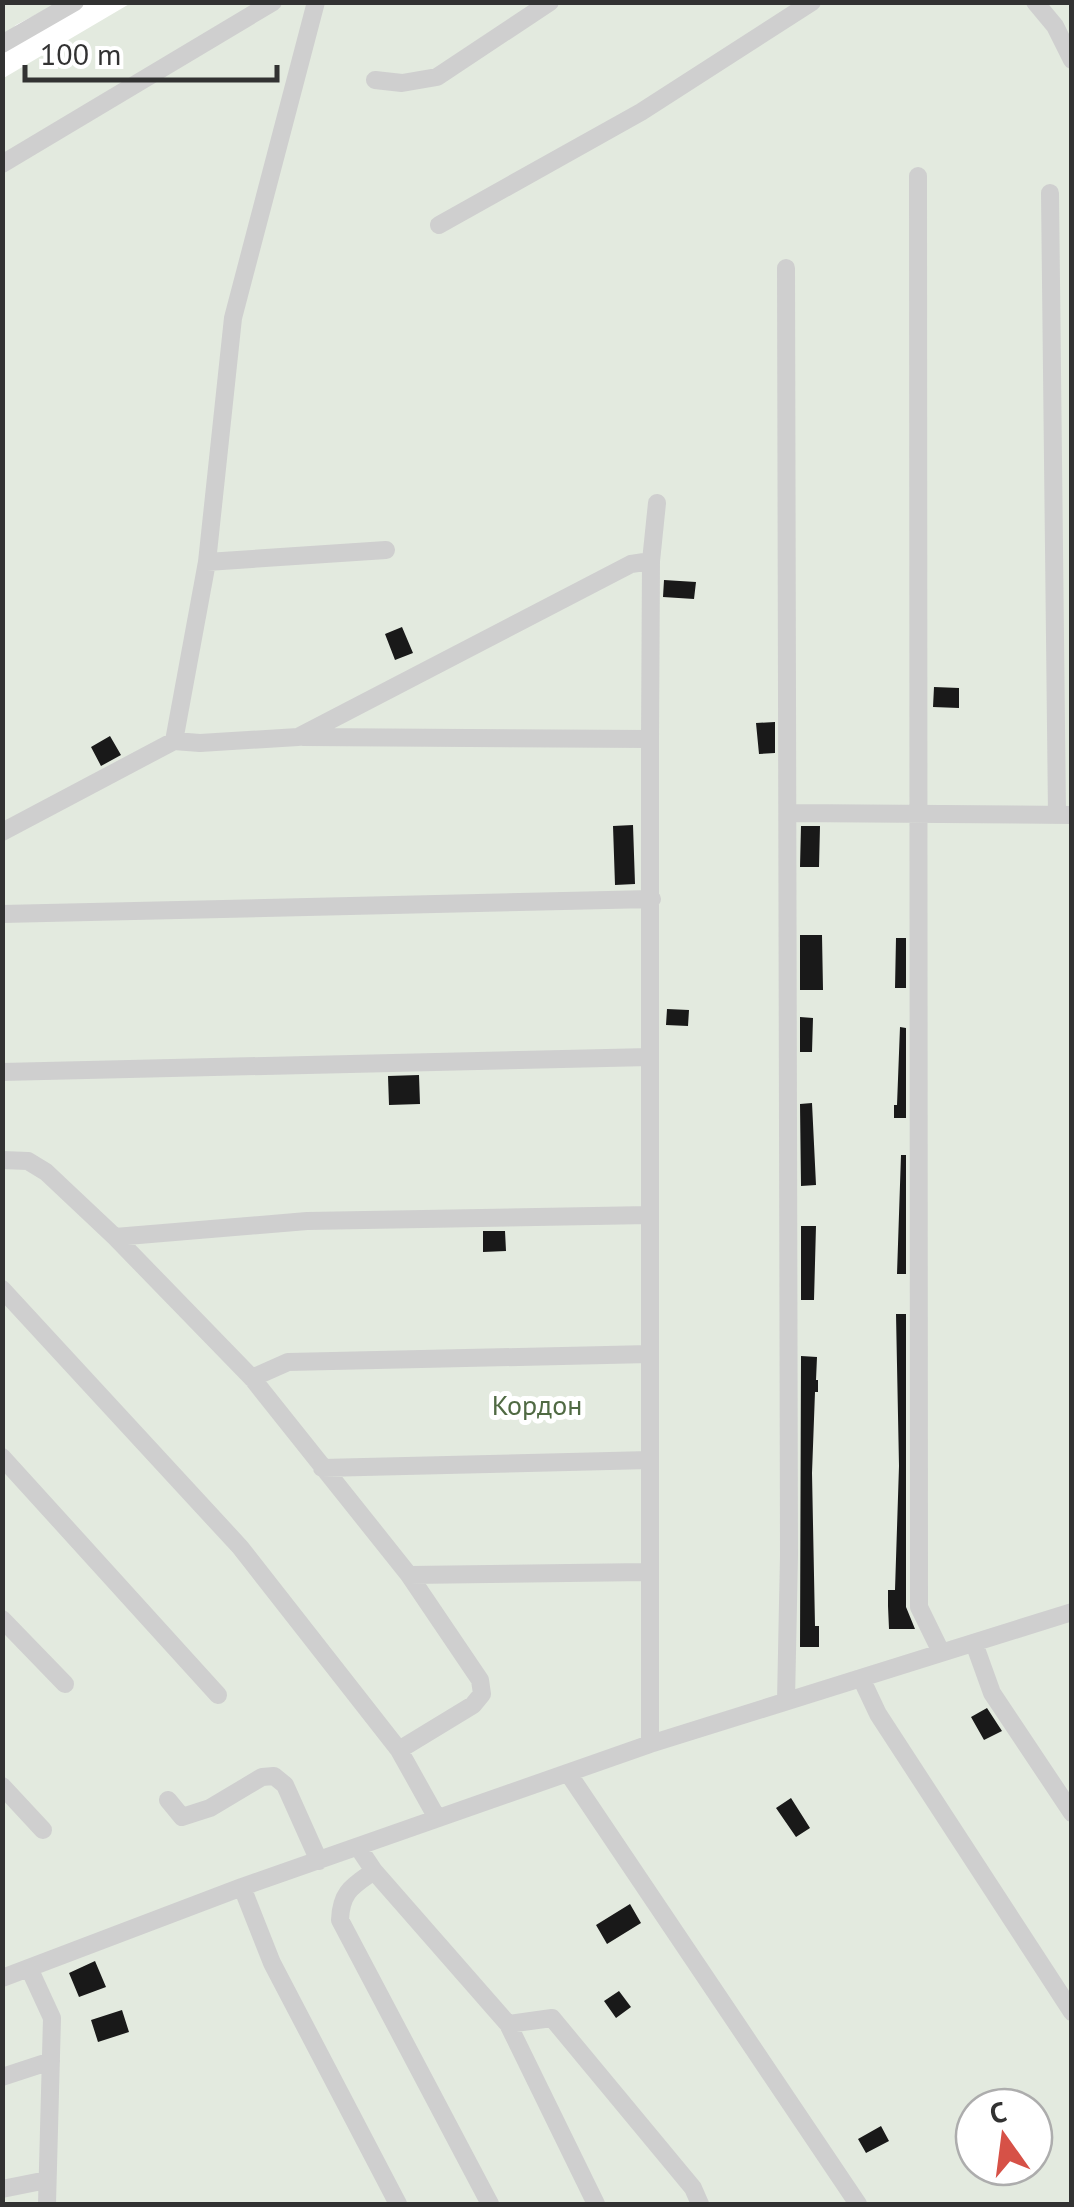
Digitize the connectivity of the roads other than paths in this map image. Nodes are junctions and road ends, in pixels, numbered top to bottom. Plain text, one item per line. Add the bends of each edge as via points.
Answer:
1 (75, 2) edge
2 (273, 2) edge
3 (316, 2) edge
4 (550, 2) edge
5 (812, 2) edge
6 (1035, 2) edge
7 (1063, 23) edge
8 (2, 44) edge
9 (1072, 60) edge
10 (374, 80) dead end
11 (2, 164) edge
12 (918, 176) dead end
13 (1050, 193) dead end
14 (439, 225) dead end
15 (786, 268) dead end
16 (657, 503) dead end
17 (386, 550) dead end
18 (651, 560) junction
19 (207, 562) junction
20 (298, 737) junction
21 (650, 739) junction
22 (174, 740) junction
23 (788, 814) junction
24 (1064, 815) edge
25 (920, 816) junction
26 (2, 832) edge
27 (652, 899) junction
28 (2, 914) edge
29 (650, 1057) junction
30 (2, 1072) edge
31 (2, 1160) edge
32 (650, 1214) junction
33 (115, 1237) junction
34 (2, 1289) edge
35 (650, 1354) junction
36 (252, 1378) junction
37 (2, 1457) edge
38 (650, 1460) junction
39 (322, 1468) junction
40 (648, 1572) junction
41 (409, 1575) junction
42 (1072, 1612) edge
43 (2, 1619) edge
44 (974, 1643) junction
45 (941, 1652) junction
46 (861, 1678) junction
47 (65, 1684) dead end
48 (218, 1695) dead end
49 (786, 1701) junction
50 (650, 1744) junction
51 (399, 1750) junction
52 (568, 1773) junction
53 (2, 1786) edge
54 (168, 1800) dead end
55 (1072, 1813) edge
56 (437, 1818) junction
57 (43, 1830) dead end
58 (358, 1847) junction
59 (318, 1861) junction
60 (374, 1870) junction
61 (242, 1887) junction
62 (30, 1968) junction
63 (2, 1978) edge
64 (1072, 2012) edge
65 (508, 2024) junction
66 (51, 2061) junction
67 (2, 2077) edge
68 (48, 2180) junction
69 (2, 2189) edge
70 (47, 2204) edge
71 (398, 2204) edge
72 (490, 2204) edge
73 (596, 2204) edge
74 (700, 2204) edge
75 (858, 2204) edge

1 - 8 street
2 - 11 street
3 - 19 street via 233,318
4 - 10 street via 438,77
5 - 14 street via 641,112
6 - 7 street
7 - 9 street
12 - 25 street
13 - 24 street
15 - 23 street
16 - 18 street
17 - 19 street
18 - 20 street via 631,564
18 - 21 street
19 - 22 street
20 - 21 street
20 - 22 street
21 - 27 street
22 - 26 street
23 - 25 street
23 - 49 street
24 - 25 street
25 - 45 street via 919,1607
27 - 28 street
27 - 29 street
29 - 30 street
29 - 32 street
31 - 33 street via 28,1161 46,1172
32 - 33 street via 306,1221
32 - 35 street
33 - 36 street
34 - 51 street via 240,1547
35 - 36 street via 288,1362
35 - 38 street
36 - 39 street
37 - 48 street
38 - 39 street
38 - 40 street
39 - 41 street
40 - 41 street
40 - 50 street
41 - 51 street via 480,1680 482,1694
42 - 44 street
43 - 47 street
44 - 45 street
44 - 55 street via 992,1693
45 - 46 street
46 - 49 street
46 - 64 street
49 - 50 street
50 - 52 street
51 - 56 street
52 - 56 street
52 - 75 street
53 - 57 street
54 - 59 street via 182,1817 274,1776 285,1785
56 - 58 street
58 - 59 street
58 - 60 street
59 - 61 street
60 - 65 street
60 - 72 street via 341,1900 340,1920
61 - 62 street
61 - 71 street via 272,1963
62 - 63 street
62 - 66 street via 52,2018
65 - 73 street
65 - 74 street via 552,2018
66 - 67 street
66 - 68 street
68 - 69 street
68 - 70 street

